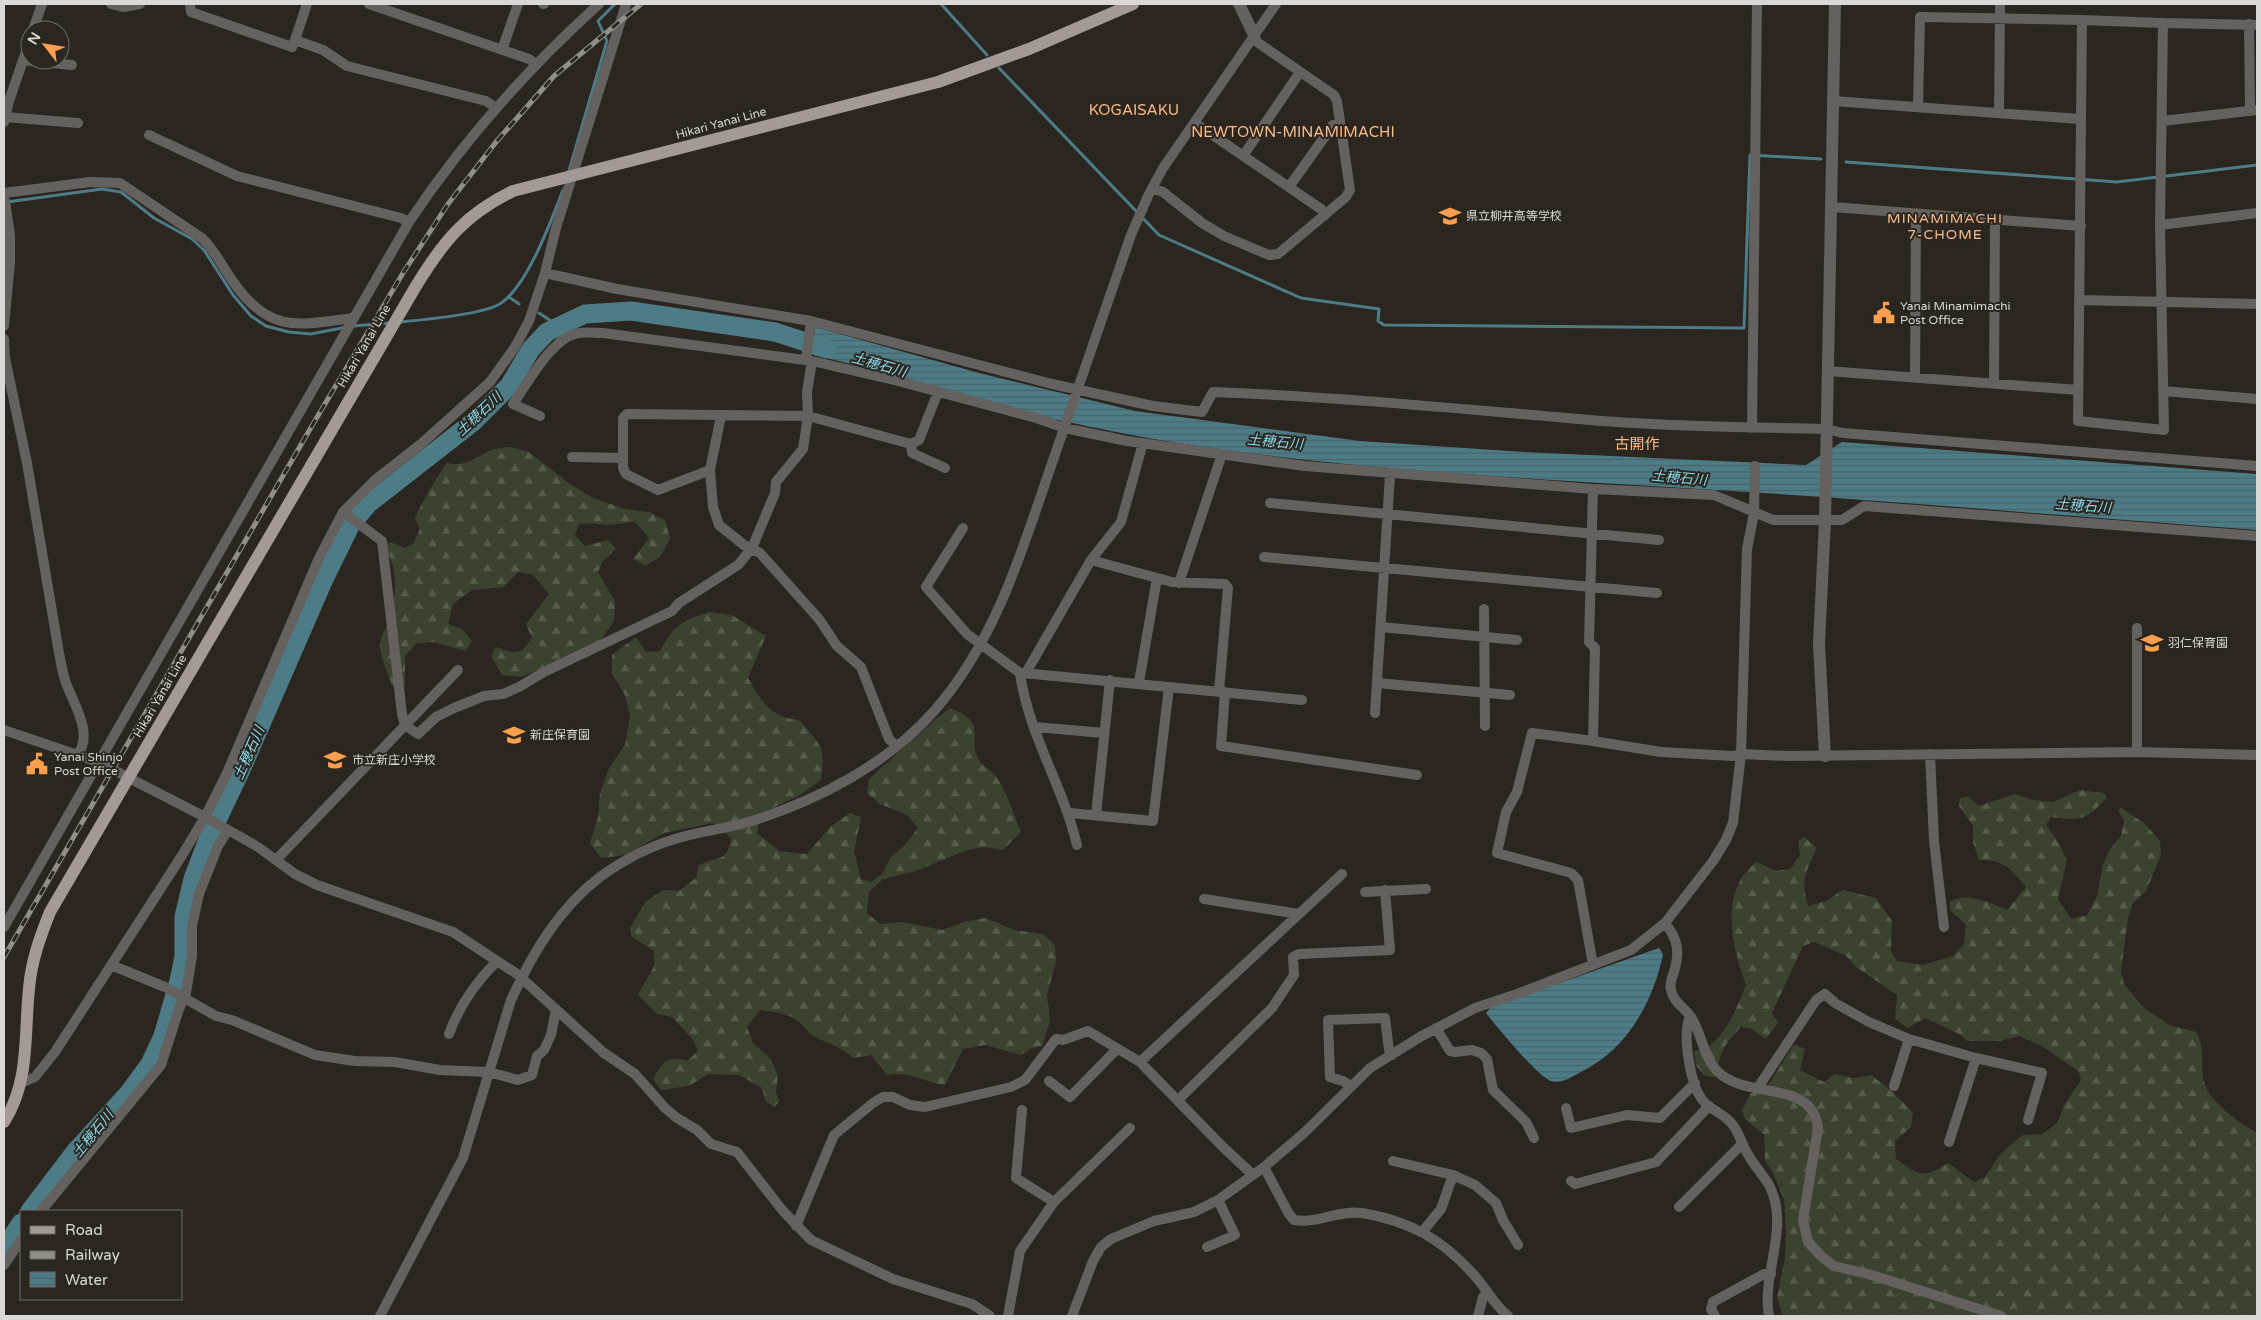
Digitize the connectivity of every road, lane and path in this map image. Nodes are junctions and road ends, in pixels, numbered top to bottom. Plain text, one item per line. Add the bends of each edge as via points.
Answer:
1 (42, 4) edge
2 (111, 4) edge
3 (140, 4) edge
4 (190, 4) edge
5 (307, 4) edge
6 (369, 4) edge
7 (518, 4) edge
8 (599, 4) edge
9 (626, 4) edge
10 (1133, 4) edge
11 (1239, 4) edge
12 (1276, 4) edge
13 (1757, 4) edge
14 (1835, 4) edge
15 (2000, 4) edge
16 (1999, 18) junction
17 (36, 20) edge
18 (2082, 20) junction
19 (2163, 23) junction
20 (2253, 24) edge
21 (1254, 35) junction
22 (295, 40) junction
23 (502, 50) junction
24 (536, 64) junction
25 (20, 69) edge
26 (1300, 72) junction
27 (1833, 101) junction
28 (1918, 106) junction
29 (496, 108) junction
30 (2254, 110) edge
31 (1999, 113) junction
32 (2080, 119) junction
33 (4, 120) edge
34 (2162, 121) junction
35 (78, 123) dead end
36 (1195, 123) junction
37 (1340, 123) junction
38 (149, 135) dead end
39 (1243, 156) junction
40 (567, 178) junction
41 (1289, 187) junction
42 (1152, 188) junction
43 (4, 194) edge
44 (5, 203) edge
45 (1832, 207) junction
46 (2257, 213) edge
47 (1916, 214) junction
48 (1325, 215) junction
49 (1995, 221) junction
50 (409, 222) junction
51 (2160, 225) junction
52 (2081, 226) junction
53 (545, 273) junction
54 (2078, 300) junction
55 (2163, 302) junction
56 (2257, 304) edge
57 (352, 320) junction
58 (811, 323) junction
59 (4, 326) edge
60 (4, 339) edge
61 (808, 359) junction
62 (1828, 371) junction
63 (1915, 378) junction
64 (1994, 384) junction
65 (2078, 390) junction
66 (1078, 391) junction
67 (2163, 391) junction
68 (938, 392) junction
69 (2257, 399) edge
70 (540, 416) dead end
71 (721, 416) junction
72 (808, 416) junction
73 (1065, 427) junction
74 (1752, 428) junction
75 (1826, 429) junction
76 (1143, 443) junction
77 (911, 444) junction
78 (1222, 454) junction
79 (572, 457) dead end
80 (623, 458) junction
81 (1755, 466) dead end
82 (2257, 466) edge
83 (945, 468) dead end
84 (710, 470) junction
85 (1390, 475) junction
86 (1593, 489) junction
87 (1270, 503) dead end
88 (343, 512) junction
89 (1388, 513) junction
90 (1754, 513) junction
91 (1825, 520) junction
92 (963, 528) dead end
93 (1592, 534) junction
94 (2257, 536) edge
95 (1659, 540) dead end
96 (752, 548) junction
97 (1264, 557) dead end
98 (1091, 560) junction
99 (1385, 568) junction
100 (1157, 578) junction
101 (1179, 583) junction
102 (1590, 588) junction
103 (1657, 593) dead end
104 (1484, 609) dead end
105 (1381, 627) junction
106 (2138, 628) dead end
107 (1484, 637) junction
108 (1517, 640) dead end
109 (980, 646) junction
110 (458, 670) dead end
111 (1024, 672) junction
112 (1110, 680) junction
113 (1139, 682) junction
114 (1377, 683) junction
115 (1168, 687) junction
116 (1222, 691) junction
117 (1485, 693) junction
118 (1510, 695) dead end
119 (1302, 700) dead end
120 (1375, 713) dead end
121 (406, 725) junction
122 (1485, 726) dead end
123 (1035, 727) junction
124 (4, 730) edge
125 (1104, 732) junction
126 (1593, 742) junction
127 (896, 746) junction
128 (2138, 752) junction
129 (78, 754) junction
130 (1741, 754) junction
131 (1930, 754) junction
132 (2257, 755) edge
133 (1825, 756) junction
134 (98, 762) junction
135 (1418, 775) dead end
136 (128, 779) junction
137 (1070, 813) junction
138 (1096, 815) junction
139 (206, 818) junction
140 (224, 828) junction
141 (1077, 845) dead end
142 (276, 860) junction
143 (1342, 874) dead end
144 (1426, 889) dead end
145 (1385, 890) junction
146 (1365, 892) dead end
147 (1204, 898) dead end
148 (1299, 914) junction
149 (1665, 923) junction
150 (4, 927) edge
151 (1944, 927) dead end
152 (497, 962) junction
153 (111, 965) junction
154 (1593, 965) junction
155 (521, 978) junction
156 (183, 996) junction
157 (556, 1009) junction
158 (1690, 1016) junction
159 (1436, 1028) junction
160 (449, 1034) dead end
161 (1909, 1039) junction
162 (1117, 1049) junction
163 (1392, 1055) junction
164 (1976, 1058) junction
165 (1140, 1062) junction
166 (489, 1072) junction
167 (1049, 1081) dead end
168 (21, 1083) junction
169 (1695, 1083) junction
170 (1351, 1086) junction
171 (1894, 1086) dead end
172 (1757, 1089) junction
173 (1178, 1100) junction
174 (1709, 1106) junction
175 (1566, 1108) dead end
176 (1022, 1110) dead end
177 (2028, 1120) dead end
178 (4, 1122) edge
179 (1130, 1128) dead end
180 (1534, 1138) dead end
181 (1949, 1142) dead end
182 (1742, 1144) junction
183 (1393, 1162) dead end
184 (1264, 1167) junction
185 (1254, 1175) junction
186 (1453, 1176) junction
187 (1571, 1181) dead end
188 (1218, 1200) junction
189 (1054, 1202) junction
190 (1679, 1207) dead end
191 (42, 1210) edge
192 (796, 1226) junction
193 (1423, 1231) junction
194 (20, 1241) edge
195 (1518, 1245) dead end
196 (1207, 1247) dead end
197 (4, 1265) edge
198 (1771, 1274) junction
199 (1488, 1291) junction
200 (380, 1316) edge
201 (990, 1316) edge
202 (1008, 1316) edge
203 (1072, 1316) edge
204 (1478, 1316) edge
205 (1508, 1316) edge
206 (1715, 1316) edge
207 (1769, 1316) edge
208 (2000, 1316) edge

1 - 17 street
2 - 3 street via 123,7
4 - 22 street via 191,12 292,47
5 - 22 street
6 - 23 street
7 - 23 street
8 - 24 street
9 - 40 street
10 - 40 main road, Hikari Yanai Line via 1029,49 938,82
11 - 21 street
12 - 21 street
13 - 74 street
14 - 27 street
15 - 16 street
16 - 18 street
16 - 28 street via 1920,17
16 - 31 street
18 - 19 street
18 - 32 street
19 - 20 street
19 - 34 street
20 - 30 street
21 - 26 street via 1257,42
21 - 36 street
22 - 29 street via 323,50 347,66 486,102
23 - 24 street
24 - 29 street
25 - 33 street
26 - 37 street via 1334,95
26 - 39 street
27 - 28 street
27 - 45 street
28 - 31 street
29 - 50 street via 436,181
30 - 34 street
31 - 32 street
32 - 52 street
33 - 35 street
34 - 51 street
36 - 39 street
36 - 42 street
37 - 41 street via 1333,125
37 - 48 street via 1350,190
38 - 50 street via 237,176
39 - 41 street
40 - 53 street
40 - 136 main road, Hikari Yanai Line via 513,191 494,200 469,218 438,249
41 - 48 street
42 - 48 street via 1163,192 1209,227 1269,255 1278,254
42 - 66 street via 1139,216
43 - 44 street
43 - 57 street via 90,182 120,183 203,239 240,291 264,315 292,324
44 - 59 street via 10,262
45 - 47 street
45 - 62 street
46 - 51 street
47 - 49 street
47 - 63 street
49 - 52 street
49 - 64 street
50 - 57 street
51 - 55 street
52 - 54 street
53 - 58 street
53 - 88 street via 529,320 515,347 490,382 375,480
54 - 55 street
54 - 65 street
55 - 56 street
55 - 67 street
57 - 134 street
58 - 61 street
58 - 66 street
60 - 129 street via 64,678 83,729 84,738
61 - 68 street
61 - 70 street via 577,333 556,346 513,404
61 - 72 street
62 - 63 street
62 - 75 street
63 - 64 street
64 - 65 street
65 - 67 street via 2078,421 2164,430
66 - 73 street
66 - 74 street via 1202,412 1212,392 1468,407 1603,421
67 - 69 street
68 - 73 street
68 - 77 street via 919,440
71 - 72 street
71 - 80 street via 627,414 623,418
71 - 84 street
72 - 77 street
72 - 96 street via 803,448 776,482 775,493
73 - 76 street
73 - 109 street via 1019,562
74 - 75 street
75 - 82 street via 1843,433
75 - 91 street
76 - 78 street
76 - 98 street via 1121,522
77 - 83 street via 912,453
78 - 85 street
78 - 101 street
79 - 80 street
80 - 84 street via 626,474 658,490
81 - 90 street
84 - 96 street via 713,507 719,526
85 - 86 street
85 - 89 street
86 - 90 street via 1714,495
86 - 93 street
87 - 89 street
88 - 121 street via 378,536 384,548 398,685
88 - 139 street via 319,558
89 - 93 street
89 - 99 street
90 - 91 street via 1773,520
90 - 130 street via 1746,548
91 - 94 street via 1842,520 1864,506
91 - 133 street via 1819,644
92 - 109 street via 926,587
93 - 95 street
93 - 102 street
96 - 121 street via 738,565 679,603 672,611 519,687 454,708 436,717 418,734
96 - 127 street via 819,619 837,646 861,667 889,739
97 - 99 street
98 - 100 street
98 - 111 street
99 - 102 street
99 - 105 street
100 - 101 street
100 - 113 street
101 - 116 street via 1225,584 1228,588
102 - 103 street
102 - 126 street via 1589,642 1595,648
104 - 107 street
105 - 107 street
105 - 114 street
106 - 128 street
107 - 108 street
107 - 117 street
109 - 111 street
109 - 127 street via 934,711
110 - 121 street
111 - 112 street
111 - 123 street via 1026,704
112 - 113 street
112 - 125 street
113 - 115 street
114 - 117 street
114 - 120 street
115 - 116 street
115 - 138 street via 1152,821
116 - 119 street
116 - 135 street via 1221,746
117 - 118 street
117 - 122 street
121 - 142 street
123 - 125 street
123 - 137 street
124 - 129 street
125 - 138 street
126 - 130 street via 1661,752
126 - 154 street via 1532,734 1496,853 1571,873 1578,880
127 - 155 street via 828,790 753,820 677,838 619,864 598,879 557,921
128 - 131 street
128 - 132 street
129 - 134 street
130 - 133 street
130 - 149 street via 1735,813 1726,840
131 - 133 street
131 - 151 street via 1934,841
134 - 136 street
134 - 150 street
136 - 139 street
136 - 168 main road, Hikari Yanai Line via 63,887 39,939 29,989
137 - 138 street
137 - 141 street
139 - 140 street
139 - 153 street
140 - 142 street
140 - 156 street via 199,894 192,926 192,956
142 - 152 street via 317,885 439,926
143 - 148 street
144 - 145 street
145 - 146 street
145 - 173 street via 1390,950 1293,957 1294,975 1272,1008
147 - 148 street
148 - 165 street
149 - 154 street via 1631,950
149 - 158 street via 1678,947 1671,992
152 - 155 street
152 - 160 street via 478,980
153 - 156 street
153 - 168 street via 55,1052 34,1078
154 - 159 street via 1475,1008
155 - 157 street
155 - 166 street
156 - 166 street via 216,1016 315,1055 395,1062 440,1070
156 - 191 street via 168,1048 155,1075
157 - 166 street via 552,1035 537,1056 532,1075 518,1080
157 - 192 street via 604,1053 635,1074 665,1108 711,1144 737,1152
158 - 169 street via 1688,1052
158 - 172 street via 1717,1071 1739,1085
159 - 163 street
159 - 180 street via 1450,1051 1472,1050 1487,1059 1493,1090 1526,1122
161 - 164 street
161 - 171 street
161 - 172 street via 1869,1022 1835,1003 1826,994 1816,1000
162 - 165 street
162 - 167 street via 1070,1097
162 - 192 street via 1088,1032 1056,1039 1024,1080 1011,1087 925,1107 883,1097 834,1135
163 - 170 street via 1370,1068
163 - 170 street via 1385,1018 1328,1020 1330,1078
164 - 177 street via 2042,1073
164 - 181 street
165 - 173 street
166 - 200 street via 463,1158
168 - 178 main road, Hikari Yanai Line
169 - 174 street via 1701,1098
169 - 175 street via 1660,1118 1627,1115 1571,1128
170 - 184 street
172 - 208 street via 1798,1098 1813,1108 1817,1116 1818,1128 1803,1220 1808,1242 1821,1256 1834,1266
173 - 185 street
174 - 182 street via 1731,1121
174 - 187 street via 1656,1162 1575,1184
176 - 189 street via 1016,1178
179 - 189 street
182 - 190 street
182 - 198 street via 1769,1186 1777,1218
183 - 186 street
184 - 185 street
184 - 193 street via 1294,1220 1304,1222 1346,1212 1362,1213
185 - 188 street
186 - 193 street via 1441,1209
186 - 195 street via 1476,1185 1496,1203
188 - 196 street via 1235,1235
188 - 203 street via 1194,1212 1154,1221 1111,1239 1101,1247 1093,1261
189 - 202 street via 1020,1251
192 - 201 street via 821,1246 893,1279 972,1304
193 - 199 street via 1462,1262
194 - 197 street
198 - 206 street via 1764,1274 1713,1302 1711,1308
198 - 207 street via 1767,1300
199 - 204 street
199 - 205 street via 1497,1307

